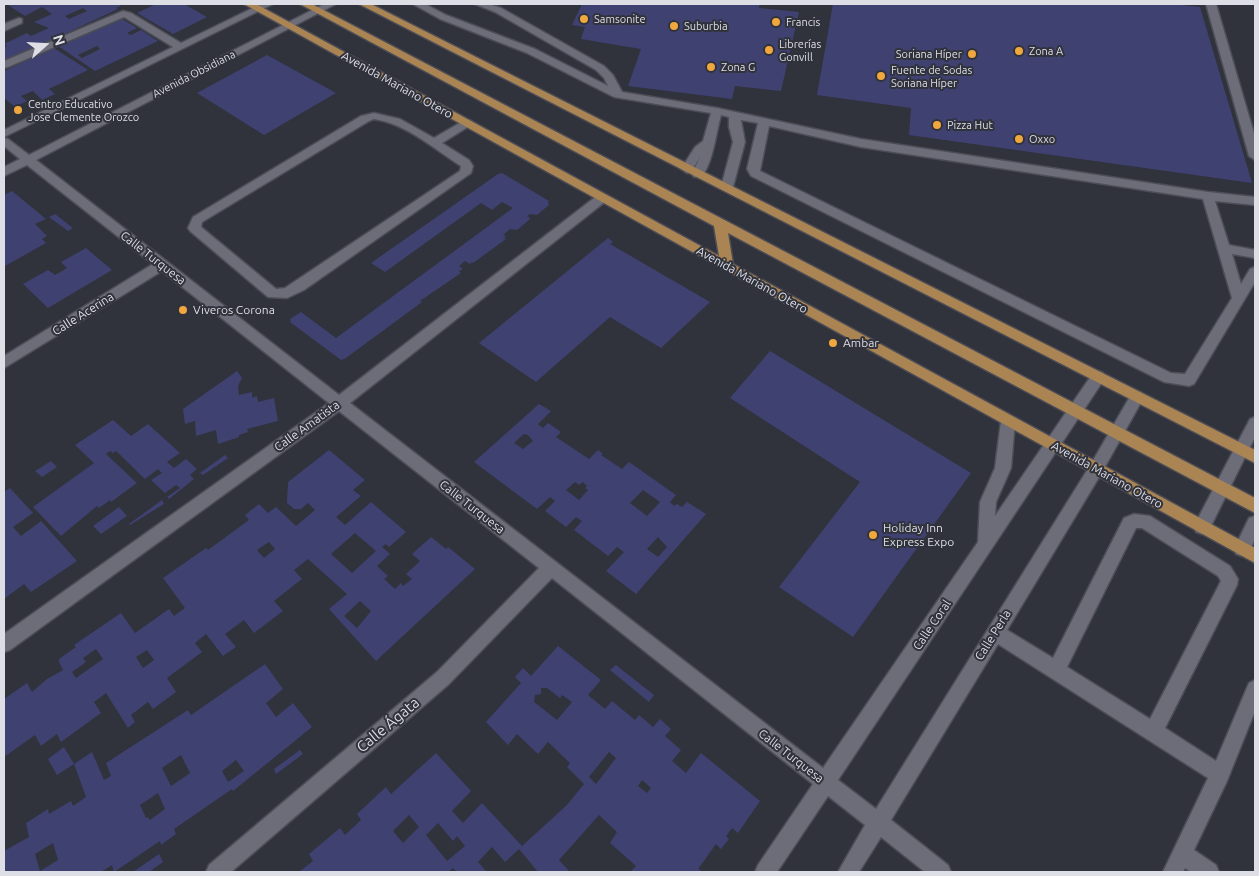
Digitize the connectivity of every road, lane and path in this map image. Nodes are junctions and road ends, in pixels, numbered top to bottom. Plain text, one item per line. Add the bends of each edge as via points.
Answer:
1 (305, 4) edge
2 (331, 4) edge
3 (364, 4) edge
4 (418, 4) edge
5 (480, 4) edge
6 (1211, 4) edge
7 (258, 5) edge
8 (318, 10) junction
9 (19, 21) dead end
10 (288, 26) junction
11 (4, 28) edge
12 (180, 47) junction
13 (4, 66) edge
14 (618, 95) junction
15 (717, 111) junction
16 (735, 115) junction
17 (757, 120) junction
18 (468, 123) junction
19 (4, 134) edge
20 (4, 141) edge
21 (739, 142) junction
22 (434, 143) junction
23 (1255, 156) edge
24 (27, 160) junction
25 (693, 171) junction
26 (4, 172) edge
27 (728, 187) junction
28 (1208, 196) junction
29 (602, 198) junction
30 (1255, 201) edge
31 (720, 223) junction
32 (1224, 248) junction
33 (1255, 254) edge
34 (162, 265) junction
35 (727, 266) junction
36 (1231, 271) junction
37 (1255, 274) edge
38 (1239, 298) junction
39 (4, 363) edge
40 (1098, 377) junction
41 (1137, 397) junction
42 (339, 403) junction
43 (1075, 411) junction
44 (1008, 421) junction
45 (1255, 423) edge
46 (1117, 433) junction
47 (1053, 445) junction
48 (1249, 454) edge
49 (1096, 469) junction
50 (1222, 489) junction
51 (1255, 506) edge
52 (1255, 524) edge
53 (1202, 527) junction
54 (986, 545) junction
55 (1249, 553) edge
56 (551, 568) junction
57 (995, 632) junction
58 (4, 644) edge
59 (1056, 670) junction
60 (1255, 689) edge
61 (1153, 732) junction
62 (1220, 774) junction
63 (826, 783) junction
64 (877, 823) junction
65 (1177, 863) edge
66 (216, 872) edge
67 (765, 872) edge
68 (848, 872) edge
69 (941, 872) edge
70 (1209, 872) edge

1 - 8 main road
2 - 8 street, Avenida Obsidiana
3 - 25 main road
4 - 14 street via 531,51
5 - 14 street via 498,10 600,68
6 - 23 street
7 - 10 main road, Avenida Mariano Otero
7 - 12 street
8 - 10 street, Avenida Obsidiana
8 - 31 main road
9 - 11 street
10 - 18 main road, Avenida Mariano Otero
10 - 24 street, Avenida Obsidiana
12 - 13 street via 123,14
12 - 19 street
14 - 15 street
15 - 16 street
15 - 25 street via 708,153
16 - 17 street
16 - 21 street via 734,127
17 - 21 street
17 - 28 street via 861,143
17 - 38 street via 755,173 1169,378 1189,380
18 - 22 street
18 - 29 main road, Avenida Mariano Otero
20 - 24 street, Calle Turquesa
21 - 27 street
22 - 22 street via 385,116 365,118 197,220 194,228 273,294 287,293 465,173 465,163
24 - 26 street, Avenida Obsidiana
24 - 34 street, Calle Turquesa
25 - 27 main road
27 - 40 main road
28 - 30 street
28 - 32 street
29 - 35 main road, Avenida Mariano Otero
29 - 42 street, Calle Amatista
31 - 35 main road
31 - 43 main road
32 - 33 street
32 - 36 street
34 - 39 street, Calle Acerina
34 - 42 street, Calle Turquesa
35 - 44 main road, Avenida Mariano Otero
36 - 37 street
36 - 38 street
37 - 38 street
40 - 41 main road
40 - 43 street, Calle Coral
41 - 46 street, Calle Perla
41 - 48 main road
42 - 56 street, Calle Turquesa
42 - 58 street, Calle Amatista
43 - 46 main road
43 - 47 street, Calle Coral
44 - 47 main road, Avenida Mariano Otero
44 - 54 street via 1003,468 988,502
45 - 48 street
46 - 49 street, Calle Perla
46 - 50 main road
47 - 49 main road, Avenida Mariano Otero
47 - 54 street, Calle Coral
48 - 50 street
49 - 53 main road, Avenida Mariano Otero
49 - 57 street, Calle Perla
50 - 51 main road
50 - 53 street
52 - 55 street
53 - 55 main road, Avenida Mariano Otero
54 - 63 street, Calle Coral
56 - 63 street, Calle Turquesa
56 - 66 street, Calle Ágata via 443,678
57 - 59 street
57 - 64 street, Calle Perla
59 - 61 street
59 - 61 street via 1130,523 1144,521 1224,571 1230,585
60 - 62 street
61 - 62 street
62 - 65 street
63 - 64 street, Calle Turquesa
63 - 67 street, Calle Coral
64 - 68 street, Calle Perla
64 - 69 street, Calle Turquesa
65 - 70 street

